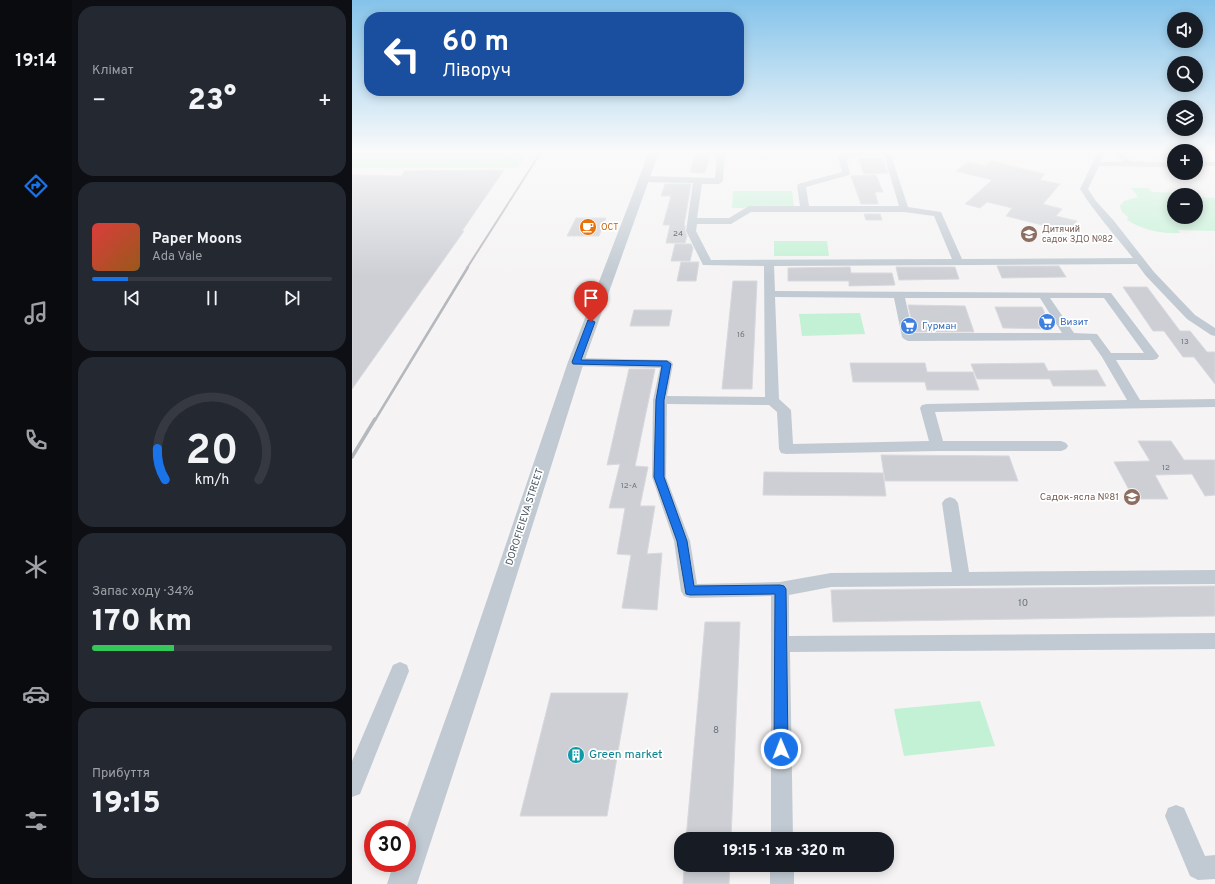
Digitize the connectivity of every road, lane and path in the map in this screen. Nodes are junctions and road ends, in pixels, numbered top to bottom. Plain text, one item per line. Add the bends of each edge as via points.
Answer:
1 (640, 193) edge
2 (696, 193) edge
3 (802, 193) edge
4 (899, 193) edge
5 (1087, 193) edge
6 (805, 209) junction
7 (904, 209) junction
8 (692, 221) junction
9 (1139, 261) junction
10 (958, 262) junction
11 (769, 263) junction
12 (769, 294) junction
13 (899, 295) junction
14 (1044, 295) junction
15 (1215, 333) edge
16 (1070, 336) junction
17 (1108, 357) junction
18 (576, 362) junction
19 (660, 400) junction
20 (772, 401) junction
21 (1215, 402) edge
22 (1136, 404) junction
23 (937, 446) junction
24 (1061, 446) dead end
25 (950, 503) dead end
26 (1215, 577) edge
27 (962, 579) junction
28 (780, 589) junction
29 (1215, 641) edge
30 (780, 644) junction
31 (400, 671) dead end
32 (352, 786) edge
33 (1176, 816) dead end
34 (782, 832) edge
35 (1215, 867) edge
36 (782, 872) edge
37 (402, 884) edge
38 (782, 884) edge

1 - 18 street, DOROFIEIEVA STREET
2 - 8 street
3 - 6 street
4 - 7 street
5 - 9 street
6 - 7 street
6 - 8 street via 749,209 731,221
7 - 10 street via 938,214
8 - 11 street via 691,231 707,263
9 - 10 street
9 - 15 street via 1191,317
10 - 11 street
11 - 12 street
12 - 13 street
12 - 20 street
13 - 14 street
13 - 16 street via 908,337
14 - 16 street
14 - 17 street via 1108,295 1153,356
16 - 17 street via 1093,336
17 - 22 street
18 - 19 street via 667,364
18 - 37 street, DOROFIEIEVA STREET
19 - 20 street
19 - 28 street via 659,477 682,541 690,590
20 - 23 street via 784,410 786,449
21 - 22 street
22 - 23 street via 927,408
23 - 24 street
25 - 27 street
26 - 27 street
27 - 28 street via 831,580
28 - 30 street
29 - 30 street
30 - 34 street
31 - 32 street
33 - 35 street via 1198,868
36 - 38 street

